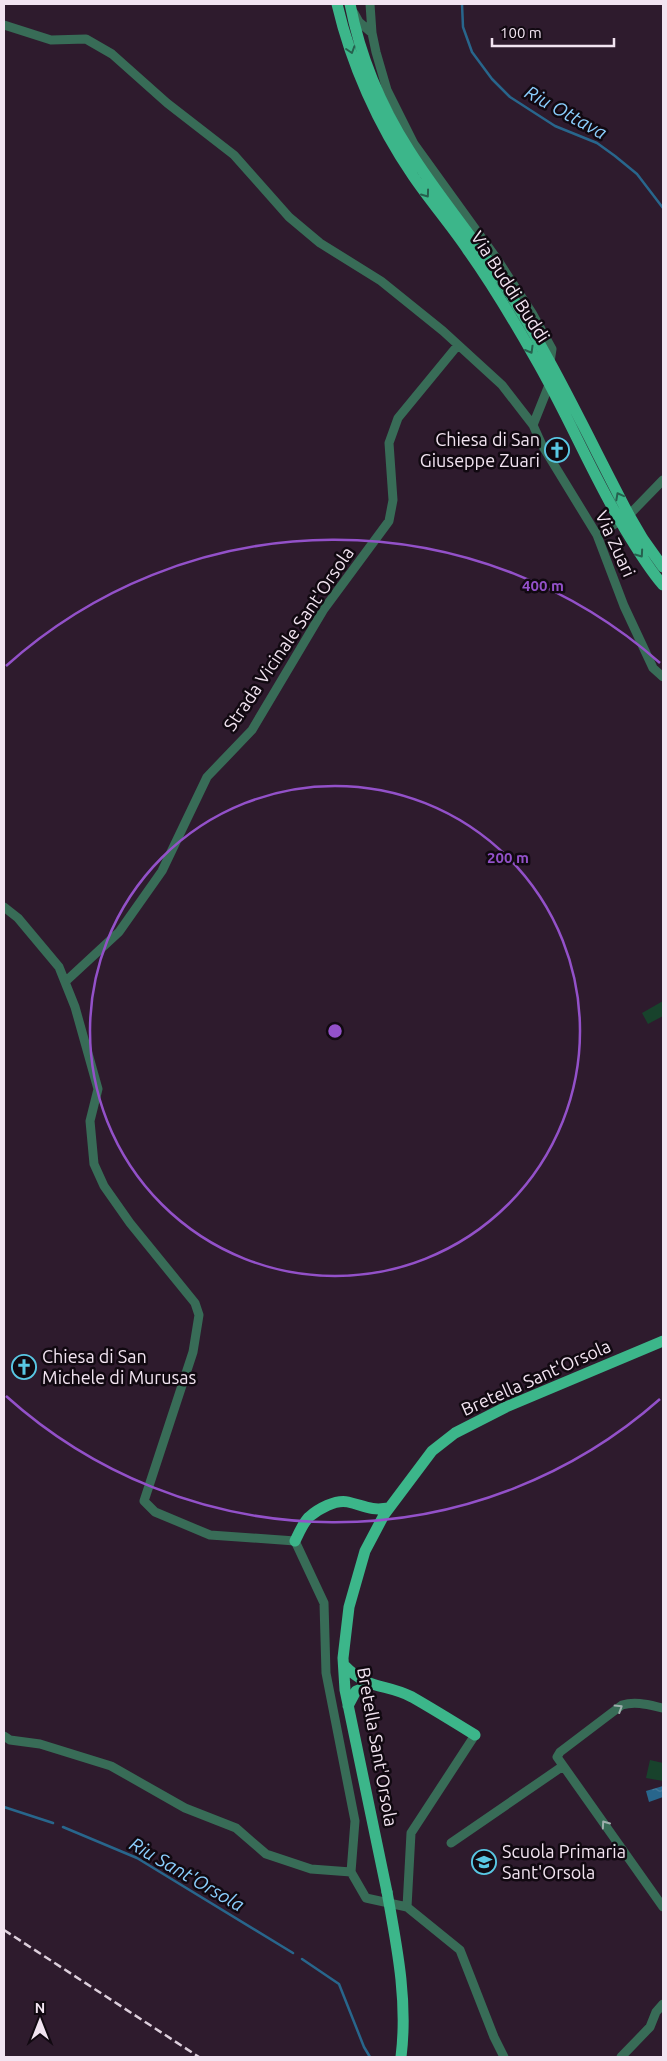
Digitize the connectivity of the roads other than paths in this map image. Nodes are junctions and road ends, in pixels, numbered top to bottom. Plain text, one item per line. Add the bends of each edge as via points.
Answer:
1 (338, 4) edge
2 (370, 4) edge
3 (350, 7) edge
4 (4, 25) edge
5 (372, 33) junction
6 (458, 345) junction
7 (550, 362) junction
8 (549, 385) junction
9 (533, 425) junction
10 (663, 480) edge
11 (625, 518) junction
12 (597, 535) junction
13 (663, 567) edge
14 (663, 585) edge
15 (663, 677) edge
16 (4, 907) edge
17 (65, 982) junction
18 (663, 1341) edge
19 (360, 1506) junction
20 (390, 1508) junction
21 (376, 1530) junction
22 (295, 1541) junction
23 (344, 1665) junction
24 (371, 1685) junction
25 (348, 1706) junction
26 (663, 1708) edge
27 (475, 1735) joint
28 (4, 1736) edge
29 (563, 1766) junction
30 (451, 1843) dead end
31 (351, 1872) junction
32 (407, 1907) junction
33 (663, 1907) edge
34 (663, 2004) edge
35 (660, 2015) edge
36 (400, 2057) edge
37 (504, 2057) edge
38 (621, 2057) edge

1 -> 8 main road, Via Buddi Buddi via 355,62 391,142 504,305
2 - 5 street
3 - 5 street via 359,22
3 - 7 main road, Via Buddi Buddi via 371,75 408,150 507,289
4 - 6 street, Via Zuari via 51,40 86,39 112,54 234,155 301,228 381,282
5 - 7 street via 387,90 414,144 532,313 552,349
6 - 9 street, Via Zuari via 502,385
6 - 17 street, Strada Vicinale Sant'Orsola via 398,418 389,443 393,500 389,520 324,609 252,730 207,777 162,871 119,932
11 -> 7 main road, Via Buddi Buddi
8 - 9 street
8 - 11 main road, Via Buddi Buddi
9 - 12 street, Via Zuari
10 - 11 street
11 - 12 street
11 - 13 main road, Via Buddi Buddi
11 -> 14 main road, Via Buddi Buddi via 636,548
12 - 15 street, Via Zuari via 624,606 654,668
16 - 17 street via 18,918 60,966
17 - 22 street via 98,1089 90,1120 94,1164 104,1186 130,1224 195,1303 199,1315 193,1352 144,1501 156,1512 210,1535
18 - 20 main road, Bretella Sant'Orsola via 506,1407 455,1434 432,1452
19 - 20 main road via 376,1510
19 - 21 main road via 372,1519
19 - 22 main road via 344,1501 334,1502 308,1518
20 - 21 main road, Bretella Sant'Orsola
21 - 23 main road, Bretella Sant'Orsola via 365,1551 349,1607
22 - 31 street via 324,1603 326,1672 356,1821
23 - 24 main road via 355,1677
23 - 25 main road, Bretella Sant'Orsola
24 - 25 main road via 356,1691
24 - 27 main road via 410,1696
25 - 36 main road, Bretella Sant'Orsola, bridge via 400,1964 404,2002
29 -> 26 street via 558,1754 622,1705 640,1703
27 - 32 street via 411,1833
28 - 31 street via 110,1766 185,1808 236,1828 266,1854 311,1869
29 - 30 street
33 -> 29 street
31 - 32 street via 366,1898
32 - 37 street via 460,1950
34 - 35 street
35 - 38 street

